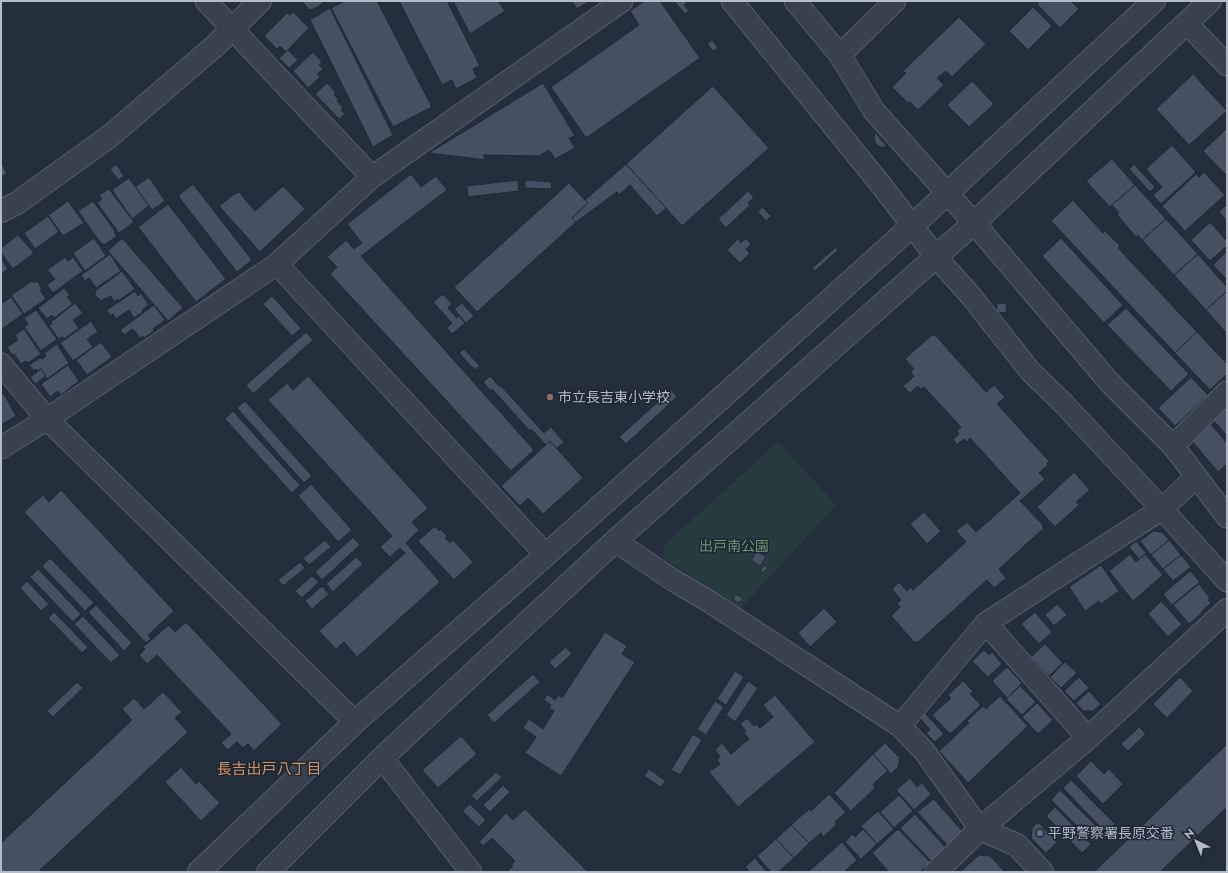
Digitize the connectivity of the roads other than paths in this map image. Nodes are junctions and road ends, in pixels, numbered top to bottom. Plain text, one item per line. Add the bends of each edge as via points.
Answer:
1 (206, 1) edge
2 (260, 1) edge
3 (622, 1) edge
4 (732, 1) edge
5 (795, 1) edge
6 (895, 1) edge
7 (1154, 1) edge
8 (1210, 1) edge
9 (1187, 24) junction
10 (232, 29) junction
11 (840, 55) junction
12 (1227, 65) edge
13 (372, 177) junction
14 (948, 193) junction
15 (1, 211) edge
16 (974, 223) junction
17 (912, 226) junction
18 (936, 257) junction
19 (277, 264) junction
20 (1, 364) edge
21 (1227, 392) edge
22 (47, 420) junction
23 (1173, 446) junction
24 (1, 448) edge
25 (1196, 477) junction
26 (1162, 509) junction
27 (1227, 517) edge
28 (615, 541) junction
29 (546, 555) junction
30 (1227, 581) edge
31 (1227, 610) edge
32 (986, 624) junction
33 (355, 722) junction
34 (900, 726) junction
35 (1088, 738) junction
36 (382, 758) junction
37 (980, 829) junction
38 (199, 872) edge
39 (268, 872) edge
40 (471, 872) edge
41 (936, 872) edge
42 (1042, 872) edge

1 - 10 street
2 - 10 street
3 - 13 street
4 - 17 street
5 - 11 street
6 - 11 street
7 - 14 street
8 - 9 street
9 - 12 street
9 - 16 street
10 - 13 street
10 - 15 street via 110,136 17,203
11 - 14 street via 874,111
13 - 19 street
14 - 16 street
14 - 17 street
16 - 18 street
16 - 23 street via 1110,383
17 - 18 street
17 - 29 street
18 - 26 street via 971,296 1030,371
18 - 28 street
19 - 22 street
19 - 29 street
20 - 22 street
21 - 23 street
22 - 24 street
22 - 33 street
23 - 25 street
25 - 26 street
25 - 27 street
26 - 30 street
26 - 32 street
28 - 34 street
28 - 36 street
29 - 33 street
31 - 35 street
32 - 34 street
32 - 35 street
33 - 38 street
34 - 37 street via 924,751
35 - 37 street
36 - 39 street
36 - 40 street
37 - 41 street
37 - 42 street via 1017,845

